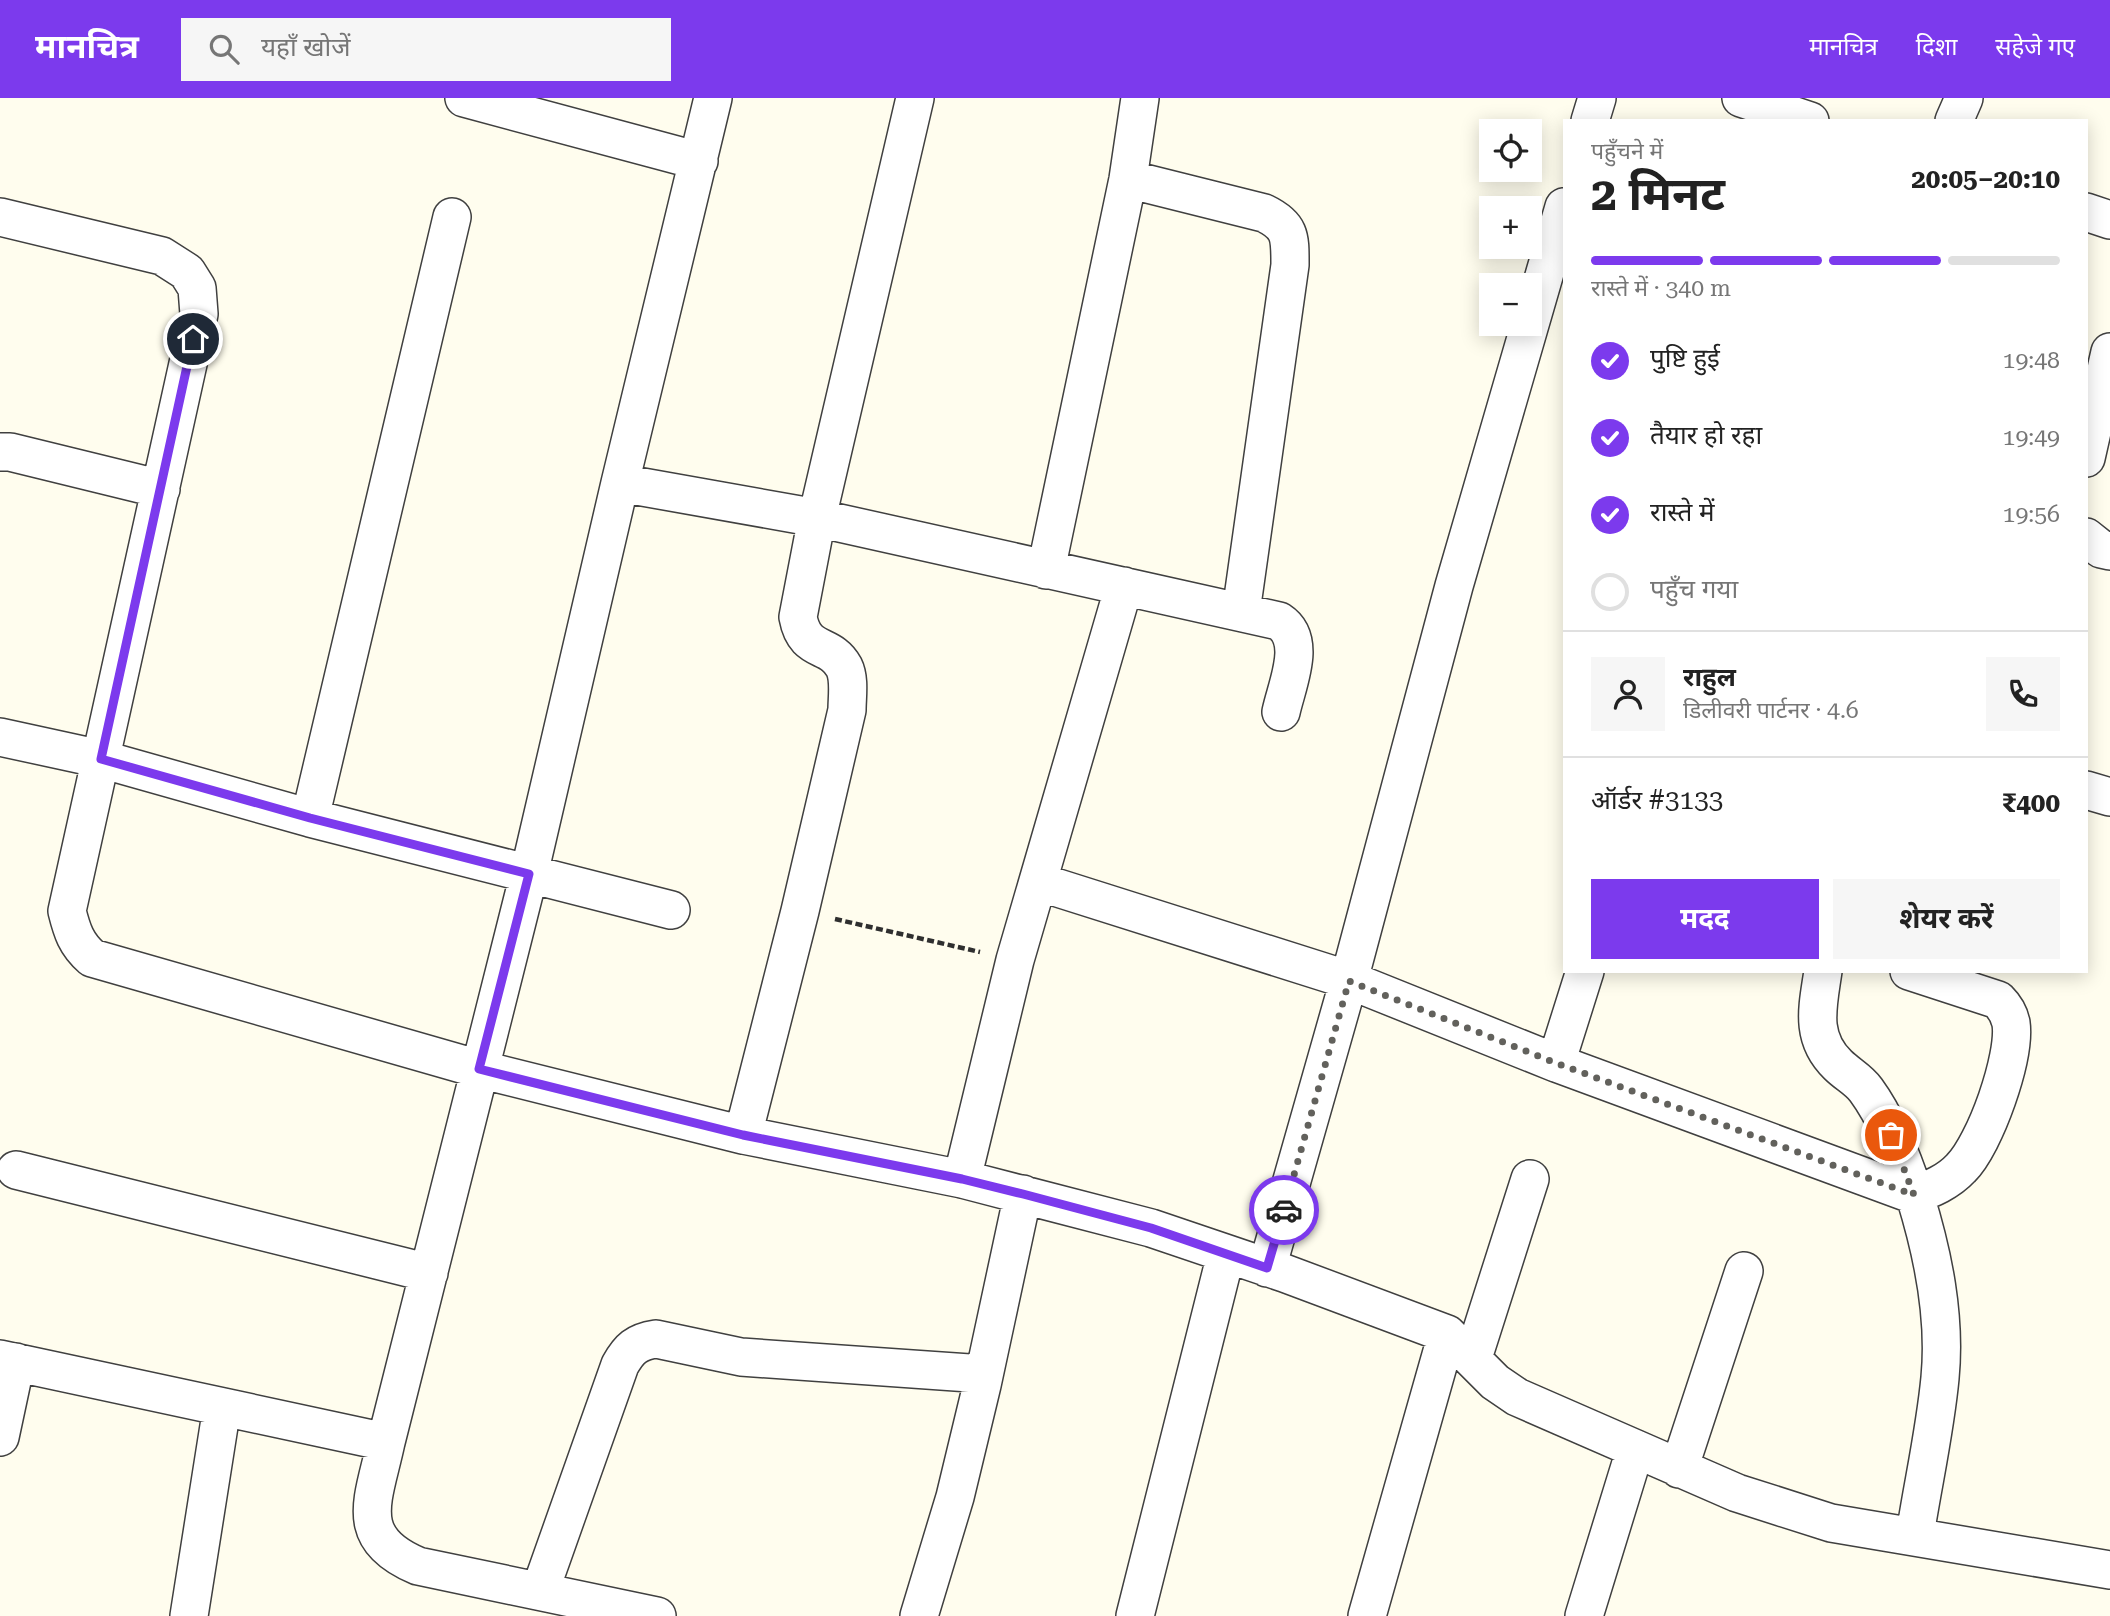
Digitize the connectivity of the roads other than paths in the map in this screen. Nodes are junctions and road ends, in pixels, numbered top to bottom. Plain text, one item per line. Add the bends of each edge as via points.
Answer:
1 (464, 98) edge
2 (713, 98) edge
3 (915, 98) edge
4 (1140, 98) edge
5 (1597, 98) edge
6 (1741, 98) edge
7 (1964, 98) edge
8 (1591, 119) edge
9 (1804, 119) edge
10 (1955, 119) edge
11 (699, 161) junction
12 (1128, 179) junction
13 (1563, 210) edge
14 (2088, 213) edge
15 (0, 217) edge
16 (452, 217) dead end
17 (2110, 220) edge
18 (2110, 352) edge
19 (2088, 449) edge
20 (0, 452) edge
21 (620, 484) junction
22 (161, 489) junction
23 (817, 518) junction
24 (2088, 539) edge
25 (2110, 551) edge
26 (1046, 570) junction
27 (1124, 586) junction
28 (1241, 612) junction
29 (1281, 712) dead end
30 (0, 737) edge
31 (101, 759) junction
32 (2088, 791) edge
33 (2110, 797) edge
34 (310, 818) junction
35 (529, 874) junction
36 (1039, 882) junction
37 (671, 910) dead end
38 (1584, 973) edge
39 (1824, 973) edge
40 (1915, 973) edge
41 (1349, 981) junction
42 (1556, 1063) junction
43 (479, 1069) junction
44 (743, 1135) junction
45 (16, 1170) dead end
46 (962, 1179) junction
47 (1530, 1180) dead end
48 (1023, 1194) junction
49 (1914, 1195) junction
50 (1226, 1254) junction
51 (1267, 1268) junction
52 (1744, 1271) dead end
53 (429, 1273) junction
54 (1460, 1346) junction
55 (8, 1361) edge
56 (984, 1374) junction
57 (222, 1407) junction
58 (0, 1437) edge
59 (386, 1442) junction
60 (1635, 1450) junction
61 (1679, 1469) junction
62 (1915, 1535) junction
63 (2110, 1570) edge
64 (540, 1591) junction
65 (188, 1616) edge
66 (657, 1616) edge
67 (919, 1616) edge
68 (1135, 1616) edge
69 (1367, 1616) edge
70 (1584, 1616) edge

1 - 11 street
2 - 11 street
3 - 23 street
4 - 12 street
5 - 8 street
6 - 9 street
7 - 10 street
11 - 21 street
12 - 26 street
12 - 28 street via 1264,213 1279,220 1290,238 1290,265
13 - 41 street via 1454,586
14 - 17 street
15 - 22 street via 162,256 187,272 197,288 199,314
16 - 34 street
18 - 19 street
20 - 22 street
21 - 23 street
21 - 35 street
22 - 31 street
23 - 26 street
23 - 44 street via 798,617 800,631 845,668 847,710
24 - 25 street
26 - 27 street
27 - 28 street
27 - 36 street
28 - 29 street via 1279,621 1293,638
30 - 31 street
31 - 34 street
31 - 43 street via 67,911 80,947 92,958
32 - 33 street
34 - 35 street
35 - 37 street
35 - 43 street
36 - 41 street
36 - 46 street via 1015,960
38 - 42 street
39 - 49 street via 1816,1012 1824,1047 1864,1086 1883,1115
40 - 49 street via 1998,1000 2011,1024 1994,1109 1976,1145 1961,1168 1934,1188
41 - 42 street
41 - 51 street
42 - 49 street
43 - 44 street
43 - 53 street
44 - 46 street
45 - 53 street
46 - 48 street
47 - 54 street
48 - 50 street via 1151,1228
48 - 56 street
49 - 62 street via 1936,1275 1940,1320 1940,1377
50 - 51 street
50 - 68 street
51 - 54 street
52 - 61 street
53 - 59 street
54 - 60 street via 1517,1397
54 - 69 street
55 - 57 street
55 - 58 street
56 - 64 street via 741,1357 656,1339 642,1341 630,1348 620,1365
56 - 67 street via 955,1497
57 - 59 street
57 - 65 street
59 - 64 street via 372,1505 372,1524 380,1542 395,1556 418,1566
60 - 61 street
60 - 70 street
61 - 62 street via 1737,1493 1831,1522
62 - 63 street
64 - 66 street

